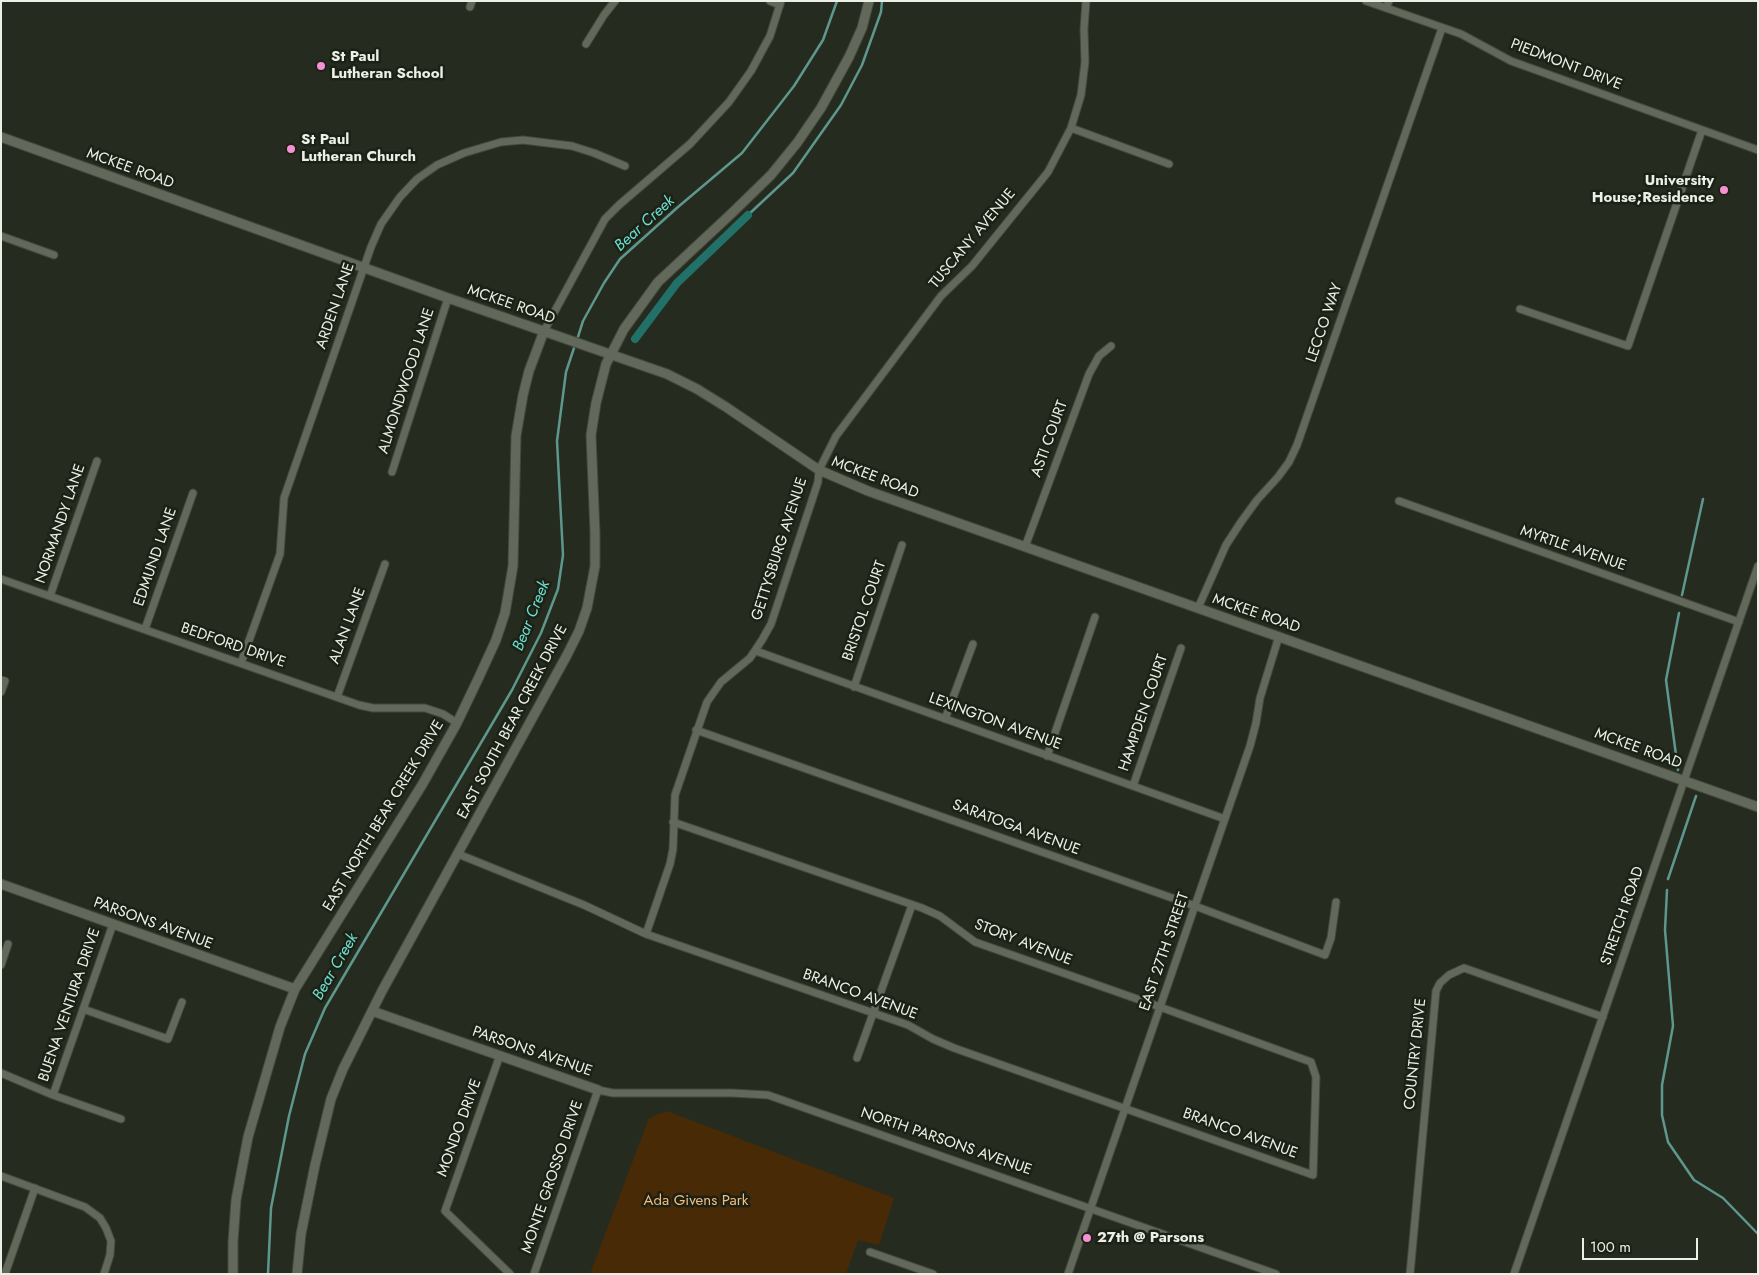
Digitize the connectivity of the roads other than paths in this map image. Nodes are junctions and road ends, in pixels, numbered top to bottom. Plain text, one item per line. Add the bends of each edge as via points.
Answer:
1 (615, 1) edge
2 (770, 1) edge
3 (869, 1) edge
4 (1086, 1) edge
5 (1366, 1) edge
6 (781, 3) edge
7 (1387, 5) edge
8 (1442, 28) junction
9 (586, 44) dead end
10 (1071, 128) junction
11 (1702, 130) junction
12 (1, 136) edge
13 (1758, 150) edge
14 (1169, 164) dead end
15 (625, 166) dead end
16 (1, 236) edge
17 (54, 255) dead end
18 (363, 267) junction
19 (448, 298) junction
20 (1520, 309) dead end
21 (544, 331) junction
22 (1111, 346) dead end
23 (610, 354) junction
24 (97, 461) dead end
25 (819, 470) junction
26 (392, 472) dead end
27 (193, 493) dead end
28 (1399, 501) dead end
29 (902, 545) dead end
30 (1025, 547) junction
31 (385, 564) dead end
32 (1758, 566) edge
33 (1, 579) edge
34 (50, 596) junction
35 (1198, 608) junction
36 (1095, 617) dead end
37 (1739, 622) junction
38 (145, 629) junction
39 (1279, 636) junction
40 (973, 644) dead end
41 (1181, 648) dead end
42 (756, 650) junction
43 (241, 663) junction
44 (1, 680) edge
45 (854, 686) junction
46 (1, 692) edge
47 (337, 697) junction
48 (945, 719) junction
49 (457, 723) junction
50 (696, 730) junction
51 (1047, 756) junction
52 (1683, 780) junction
53 (1133, 786) junction
54 (1758, 807) edge
55 (1225, 819) junction
56 (673, 822) junction
57 (458, 854) junction
58 (1, 884) edge
59 (1336, 902) dead end
60 (912, 905) junction
61 (1195, 906) junction
62 (112, 924) junction
63 (646, 934) junction
64 (8, 944) dead end
65 (1, 965) edge
66 (295, 989) junction
67 (182, 1002) dead end
68 (1160, 1007) junction
69 (83, 1009) junction
70 (372, 1011) junction
71 (873, 1013) junction
72 (1602, 1017) junction
73 (500, 1055) junction
74 (857, 1058) dead end
75 (1, 1073) edge
76 (598, 1090) junction
77 (53, 1095) junction
78 (1125, 1108) junction
79 (121, 1120) dead end
80 (1313, 1175) joint
81 (1, 1176) edge
82 (35, 1188) junction
83 (1091, 1208) junction
84 (870, 1252) dead end
85 (5, 1274) edge
86 (104, 1274) edge
87 (233, 1274) edge
88 (297, 1274) edge
89 (510, 1274) edge
90 (534, 1274) edge
91 (933, 1274) edge
92 (1068, 1274) edge
93 (1276, 1274) edge
94 (1410, 1274) edge
95 (1514, 1274) edge

1 - 9 street
2 - 6 street
3 - 23 street, EAST SOUTH BEAR CREEK DRIVE via 849,58 797,143 764,181 658,282 636,310
4 - 10 street, TUSCANY AVENUE via 1084,78
5 - 7 street, PIEDMONT DRIVE
6 - 21 street, EAST NORTH BEAR CREEK DRIVE via 770,36 729,102 690,144 605,219
7 - 8 street, PIEDMONT DRIVE
8 - 11 street, PIEDMONT DRIVE via 1461,34 1511,61
8 - 35 street, LECCO WAY via 1297,445 1278,477 1226,545
10 - 14 street
10 - 25 street, TUSCANY AVENUE via 1048,172 972,266 941,296 836,436
11 - 13 street, PIEDMONT DRIVE
11 - 20 street via 1628,346
12 - 18 street, MCKEE ROAD
15 - 18 street, ARDEN LANE via 572,146 523,140 500,142 464,153 437,165 404,192 381,224
16 - 17 street
18 - 19 street, MCKEE ROAD
18 - 43 street, ARDEN LANE via 284,498 280,554
19 - 21 street, MCKEE ROAD
19 - 26 street, ALMONDWOOD LANE
21 - 23 street, MCKEE ROAD
21 - 49 street, EAST NORTH BEAR CREEK DRIVE via 529,371 516,436 513,566 505,613 496,640
22 - 30 street, ASTI COURT via 1099,356 1089,374
23 - 25 street, MCKEE ROAD via 667,374 697,389
23 - 57 street, EAST SOUTH BEAR CREEK DRIVE via 600,385 591,435 595,566 587,608 567,655
24 - 34 street, NORMANDY LANE
25 - 30 street, MCKEE ROAD
25 - 42 street, GETTYSBURG AVENUE via 818,482 771,624
27 - 38 street, EDMUND LANE
28 - 37 street, MYRTLE AVENUE
29 - 45 street, BRISTOL COURT
30 - 35 street, MCKEE ROAD
31 - 47 street, ALAN LANE
32 - 37 street, STRETCH ROAD
33 - 34 street, BEDFORD DRIVE
34 - 38 street, BEDFORD DRIVE
35 - 39 street, MCKEE ROAD
36 - 51 street
37 - 52 street, STRETCH ROAD
38 - 43 street, BEDFORD DRIVE
39 - 52 street, MCKEE ROAD
39 - 55 street, EAST 27TH STREET via 1260,698 1250,746
40 - 48 street
41 - 53 street, HAMPDEN COURT
42 - 45 street, LEXINGTON AVENUE
42 - 50 street, GETTYSBURG AVENUE via 722,682 707,702
43 - 47 street, BEDFORD DRIVE
44 - 46 street via 4,681
45 - 48 street, LEXINGTON AVENUE
47 - 49 street, BEDFORD DRIVE via 373,708 425,708 444,714
48 - 51 street, LEXINGTON AVENUE
49 - 66 street, EAST NORTH BEAR CREEK DRIVE
50 - 56 street, GETTYSBURG AVENUE via 675,795
50 - 61 street, SARATOGA AVENUE
51 - 53 street, LEXINGTON AVENUE
52 - 54 street, MCKEE ROAD
52 - 72 street, STRETCH ROAD
53 - 55 street, LEXINGTON AVENUE
55 - 61 street, EAST 27TH STREET
56 - 60 street, STORY AVENUE
56 - 63 street, GETTYSBURG AVENUE via 670,864
57 - 63 street, BRANCO AVENUE
57 - 70 street, EAST SOUTH BEAR CREEK DRIVE
58 - 62 street, PARSONS AVENUE
59 - 61 street, SARATOGA AVENUE via 1325,955
60 - 68 street, STORY AVENUE via 940,916 976,942
60 - 71 street
61 - 68 street, EAST 27TH STREET
62 - 66 street, PARSONS AVENUE
62 - 69 street, BUENA VENTURA DRIVE
63 - 71 street, BRANCO AVENUE
64 - 65 street
66 - 87 street, EAST NORTH BEAR CREEK DRIVE via 280,1027 246,1145 236,1200
67 - 69 street via 168,1039
68 - 78 street, EAST 27TH STREET
68 - 80 street, STORY AVENUE via 1311,1062 1316,1077
69 - 77 street, BUENA VENTURA DRIVE
70 - 73 street, PARSONS AVENUE
70 - 88 street, EAST SOUTH BEAR CREEK DRIVE via 331,1099 314,1165
71 - 74 street
71 - 78 street, BRANCO AVENUE via 954,1048
72 - 94 street, COUNTRY DRIVE via 1464,968 1448,975 1440,983 1436,991
72 - 95 street, STRETCH ROAD
73 - 76 street, PARSONS AVENUE
73 - 89 street, MONDO DRIVE via 445,1211
75 - 77 street
76 - 83 street, NORTH PARSONS AVENUE via 613,1093 768,1094
76 - 90 street, MONTE GROSSO DRIVE
77 - 79 street
78 - 80 street, BRANCO AVENUE
78 - 83 street, EAST 27TH STREET
81 - 82 street
82 - 85 street
82 - 86 street via 85,1206 100,1218 110,1241 110,1255
83 - 92 street, EAST 27TH STREET
83 - 93 street, NORTH PARSONS AVENUE
84 - 91 street

